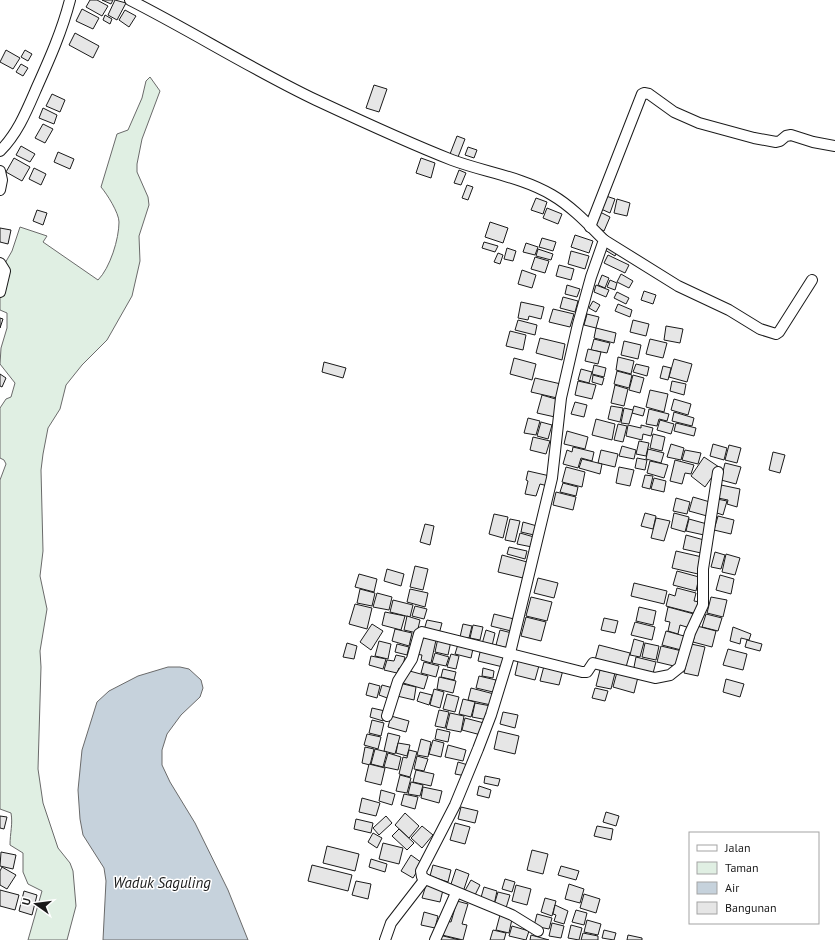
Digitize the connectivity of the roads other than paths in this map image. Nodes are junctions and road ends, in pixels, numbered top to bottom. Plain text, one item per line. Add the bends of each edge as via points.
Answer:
1 (70, 0) edge
2 (130, 0) edge
3 (835, 146) edge
4 (0, 151) edge
5 (0, 171) edge
6 (0, 190) edge
7 (590, 227) junction
8 (604, 240) junction
9 (0, 264) edge
10 (812, 280) dead end
11 (0, 292) edge
12 (718, 472) dead end
13 (510, 653) junction
14 (387, 716) dead end
15 (425, 879) junction
16 (456, 893) junction
17 (538, 931) dead end
18 (385, 940) edge
19 (435, 940) edge

1 - 4 street via 58,41 23,119 14,135
2 - 7 street via 281,83 330,106 453,160 522,182 552,195
3 - 7 street via 791,135 779,142 768,141 699,123 674,112 644,93
5 - 6 street
7 - 8 street
8 - 10 street via 678,286 729,310 760,329 776,334
8 - 13 street via 578,324 561,398 552,478
9 - 11 street via 5,271
12 - 13 street via 703,569 703,605 690,633 680,667 675,672 655,678 592,663 587,672 582,672
13 - 14 street via 421,632 418,634 411,660 398,681
13 - 15 street via 478,749 455,805 422,870
15 - 16 street
15 - 18 street via 391,923
16 - 17 street via 512,915
16 - 19 street

